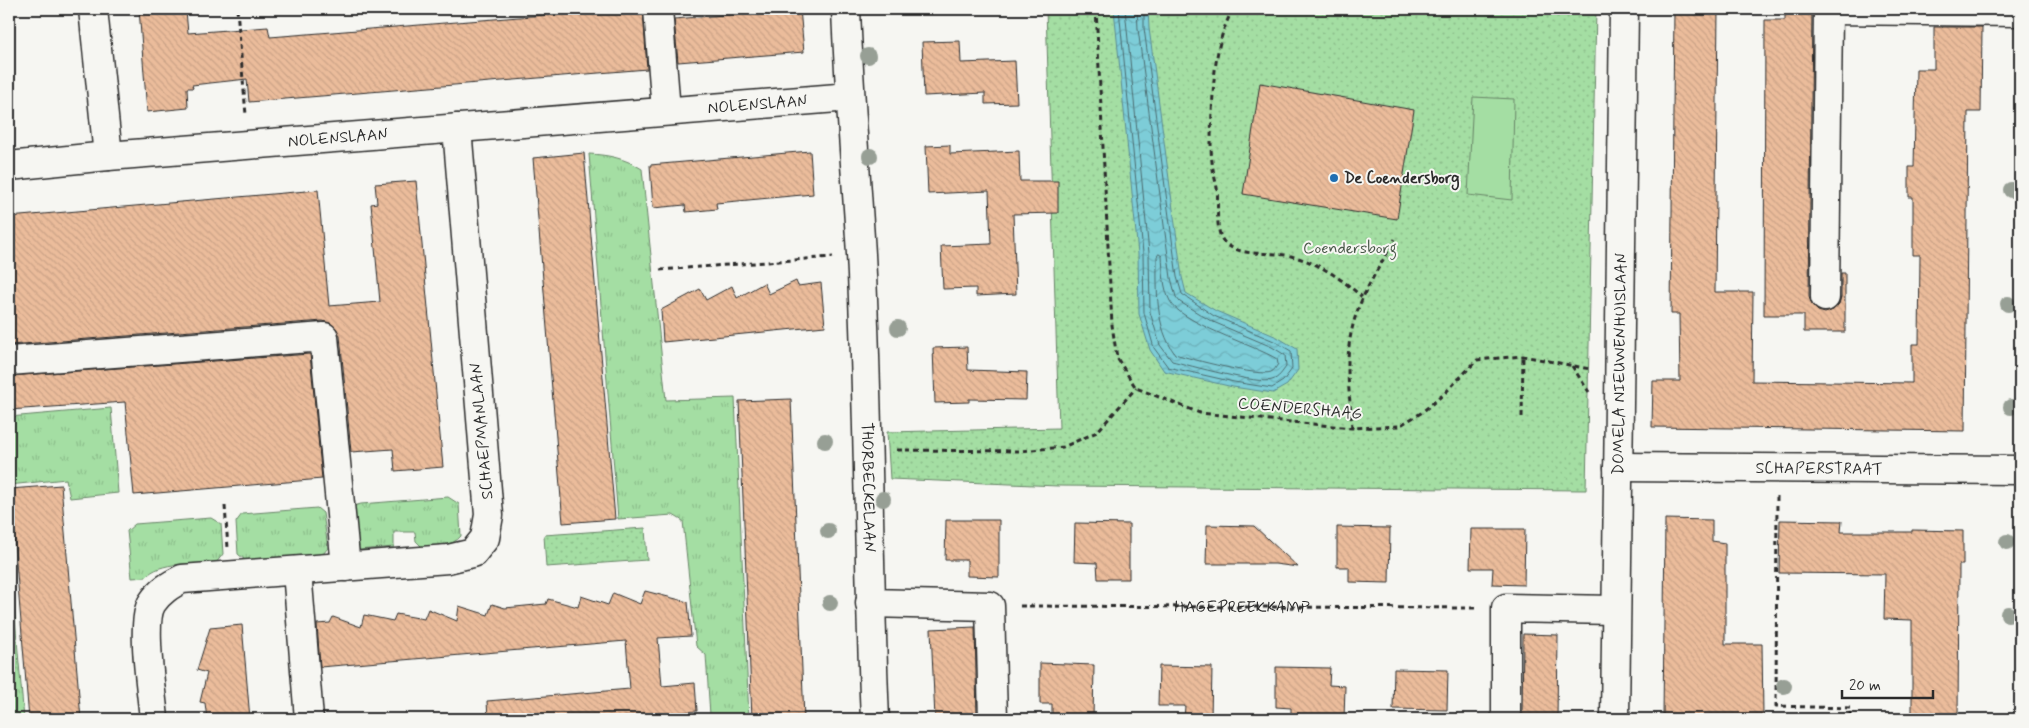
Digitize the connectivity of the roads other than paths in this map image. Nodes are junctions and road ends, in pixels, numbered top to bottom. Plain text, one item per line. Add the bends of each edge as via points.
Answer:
1 (93, 9) edge
2 (658, 9) edge
3 (846, 9) edge
4 (1624, 9) edge
5 (1828, 9) edge
6 (2020, 12) edge
7 (850, 97) junction
8 (666, 111) junction
9 (457, 128) junction
10 (108, 156) junction
11 (9, 166) edge
12 (1825, 297) dead end
13 (9, 361) edge
14 (1618, 467) junction
15 (2020, 470) edge
16 (346, 567) junction
17 (297, 571) junction
18 (870, 603) junction
19 (1615, 610) junction
20 (154, 719) edge
21 (309, 719) edge
22 (876, 719) edge
23 (993, 719) edge
24 (1506, 719) edge
25 (1615, 719) edge

1 - 10 street
2 - 8 street
3 - 7 street, THORBECKELAAN
4 - 14 street, DOMELA NIEUWENHUISLAAN
5 - 6 street
5 - 12 street
7 - 8 street, NOLENSLAAN
7 - 18 street, THORBECKELAAN via 861,254
8 - 9 street, NOLENSLAAN
9 - 10 street, NOLENSLAAN
9 - 16 street, SCHAEPMANLAAN via 489,515 485,538 473,553 448,559
10 - 11 street, NOLENSLAAN
13 - 16 street via 324,337
14 - 15 street, SCHAPERSTRAAT
14 - 19 street, DOMELA NIEUWENHUISLAAN
16 - 17 street, SCHAEPMANLAAN
17 - 20 street, SCHAEPMANLAAN via 182,579 165,588 151,604 146,630
17 - 21 street
18 - 22 street, THORBECKELAAN
18 - 23 street via 990,606
19 - 24 street via 1506,608
19 - 25 street, DOMELA NIEUWENHUISLAAN

